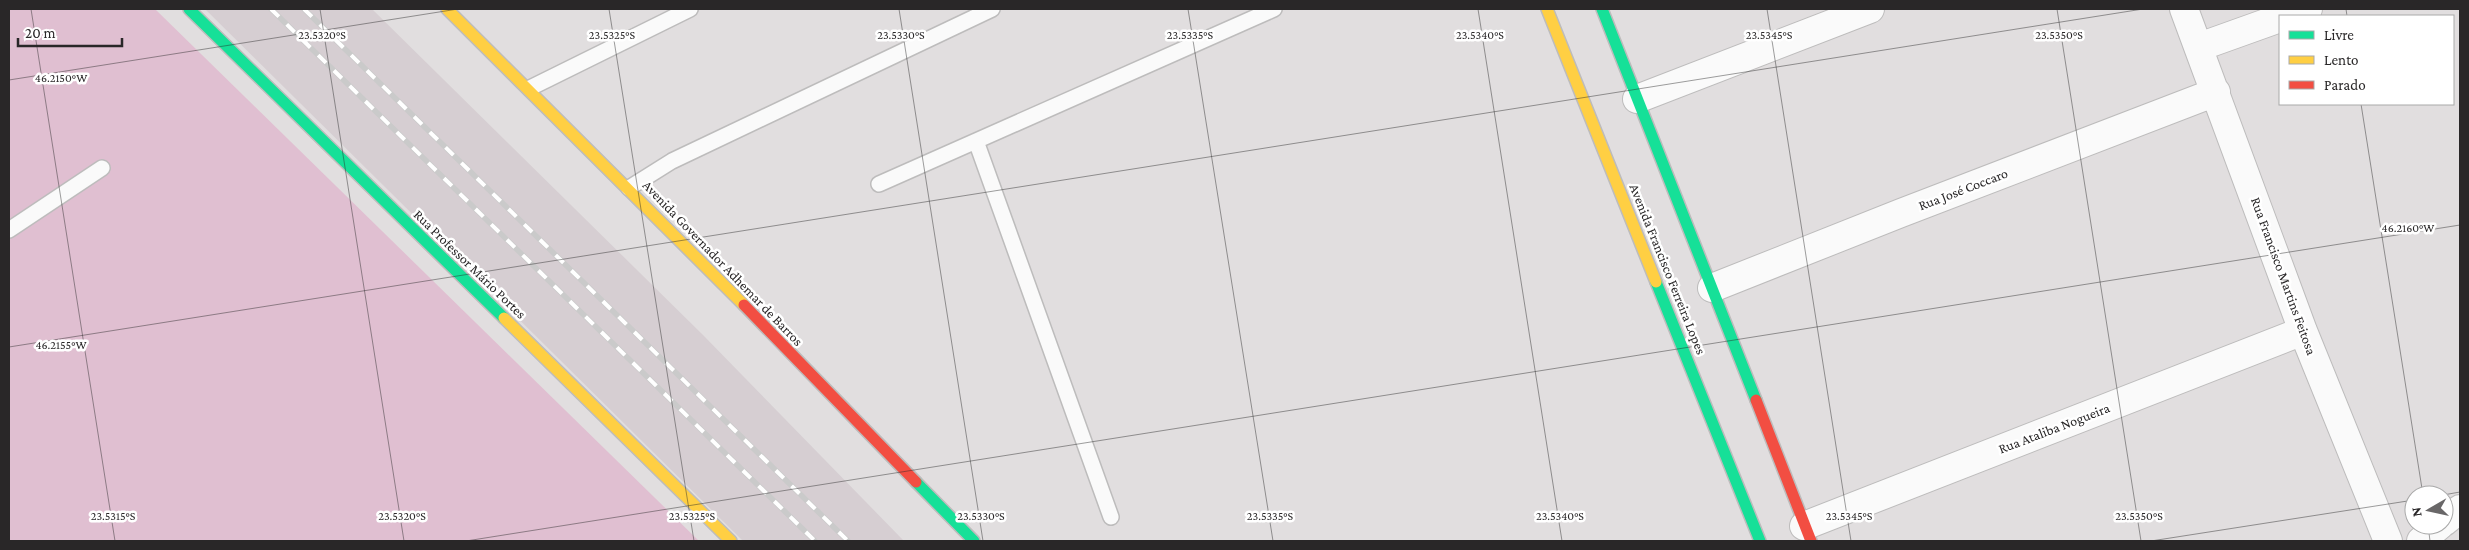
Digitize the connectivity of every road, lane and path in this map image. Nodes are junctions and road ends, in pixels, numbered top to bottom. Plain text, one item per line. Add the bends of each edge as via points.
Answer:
1 (189, 9) edge
2 (447, 9) edge
3 (690, 9) edge
4 (992, 9) edge
5 (1274, 9) edge
6 (1547, 9) edge
7 (1602, 9) edge
8 (1870, 9) edge
9 (2184, 9) edge
10 (2308, 9) edge
11 (2289, 15) edge
12 (2279, 18) edge
13 (2199, 47) junction
14 (530, 88) junction
15 (2216, 92) junction
16 (1637, 99) junction
17 (976, 141) junction
18 (102, 168) dead end
19 (879, 184) dead end
20 (629, 188) junction
21 (9, 230) edge
22 (1712, 288) junction
23 (2303, 331) junction
24 (1111, 517) dead end
25 (1808, 533) edge
26 (731, 541) edge
27 (974, 541) edge
28 (1760, 541) edge
29 (2388, 541) edge

1 - 26 main road, Rua Professor Mário Portes
2 - 14 main road, Avenida Governador Adhemar de Barros
3 - 14 lane
4 - 20 lane via 672,161
5 - 17 lane
6 - 28 main road, Avenida Francisco Ferreira Lopes
7 - 16 main road
8 - 16 street
9 - 13 street, Rua Francisco Martins Feitosa
10 - 11 street
12 - 13 street
13 - 15 street, Rua Francisco Martins Feitosa
14 - 20 main road, Avenida Governador Adhemar de Barros
15 - 22 street, Rua José Coccaro
15 - 23 street, Rua Francisco Martins Feitosa
16 - 22 main road
17 - 19 lane
17 - 24 lane
18 - 21 lane
20 - 27 main road, Avenida Governador Adhemar de Barros
22 - 25 main road
23 - 25 street, Rua Ataliba Nogueira
23 - 29 street, Rua Francisco Martins Feitosa

